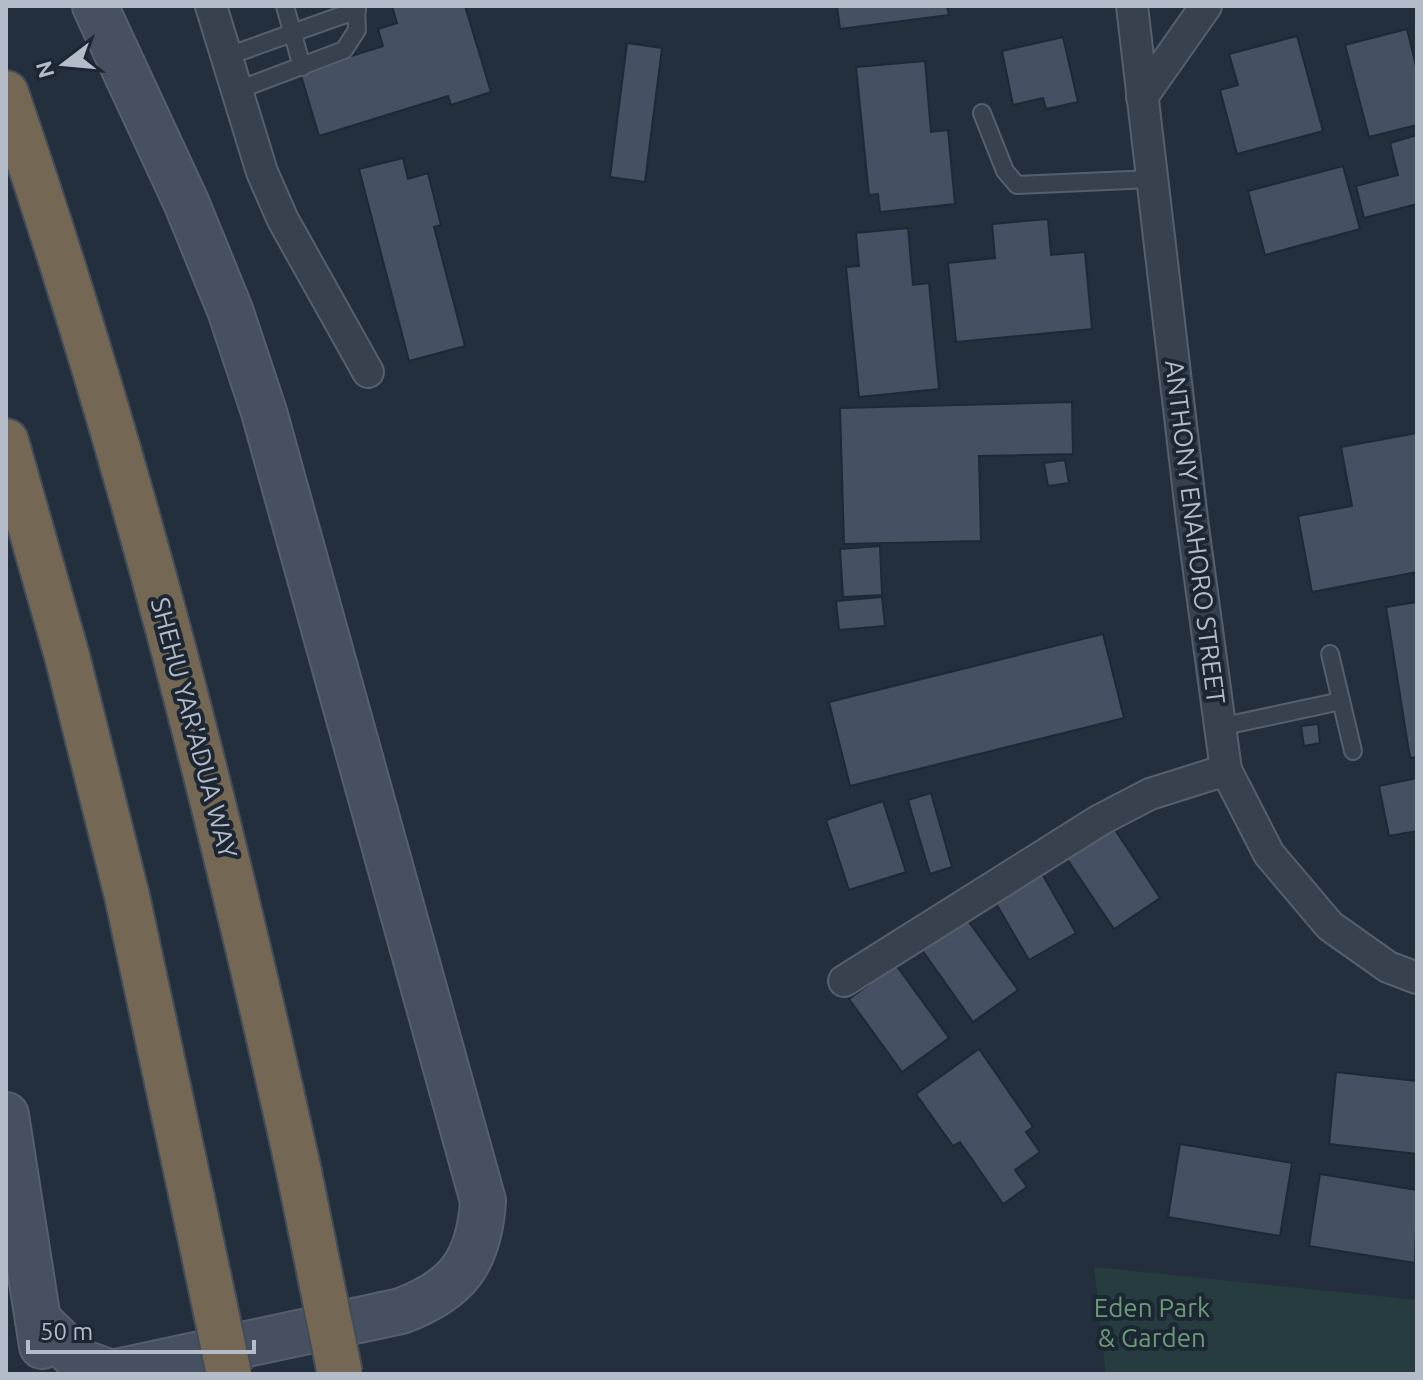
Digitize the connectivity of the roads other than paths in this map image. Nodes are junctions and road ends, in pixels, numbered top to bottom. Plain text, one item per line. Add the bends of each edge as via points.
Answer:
1 (95, 6) edge
2 (211, 6) edge
3 (285, 6) edge
4 (1133, 6) edge
5 (1206, 6) edge
6 (356, 8) edge
7 (293, 35) junction
8 (228, 56) junction
9 (302, 67) junction
10 (238, 90) junction
11 (6, 93) edge
12 (1142, 97) junction
13 (982, 113) dead end
14 (1152, 179) junction
15 (368, 372) dead end
16 (6, 441) edge
17 (1330, 654) dead end
18 (1341, 701) junction
19 (1220, 727) junction
20 (1353, 751) dead end
21 (1226, 770) junction
22 (1417, 978) edge
23 (844, 981) dead end
24 (8, 1139) edge
25 (38, 1320) junction
26 (47, 1374) edge
27 (229, 1374) edge
28 (340, 1374) edge

1 - 25 street via 186,202 260,400 483,1201 481,1225 464,1268 430,1300 401,1311 112,1373 81,1362
2 - 8 street
3 - 7 lane
4 - 12 street, ANTHONY ENAHORO STREET
5 - 12 street
6 - 7 lane
6 - 9 lane via 353,41
7 - 8 lane
7 - 9 lane
8 - 10 street
9 - 10 lane
10 - 15 street via 262,172 283,220
11 - 28 highway, SHEHU YAR'ADUA WAY, bridge via 105,406 178,661 237,893
12 - 14 street, ANTHONY ENAHORO STREET
13 - 14 lane via 1005,171 1017,185
14 - 19 street, ANTHONY ENAHORO STREET
16 - 27 highway, bridge via 123,881
17 - 18 lane
18 - 19 lane
18 - 20 lane
19 - 21 street, ANTHONY ENAHORO STREET
21 - 22 street, ANTHONY ENAHORO STREET via 1269,854 1330,926 1388,967
21 - 23 street via 1150,794 1100,820
24 - 25 street
25 - 26 street

